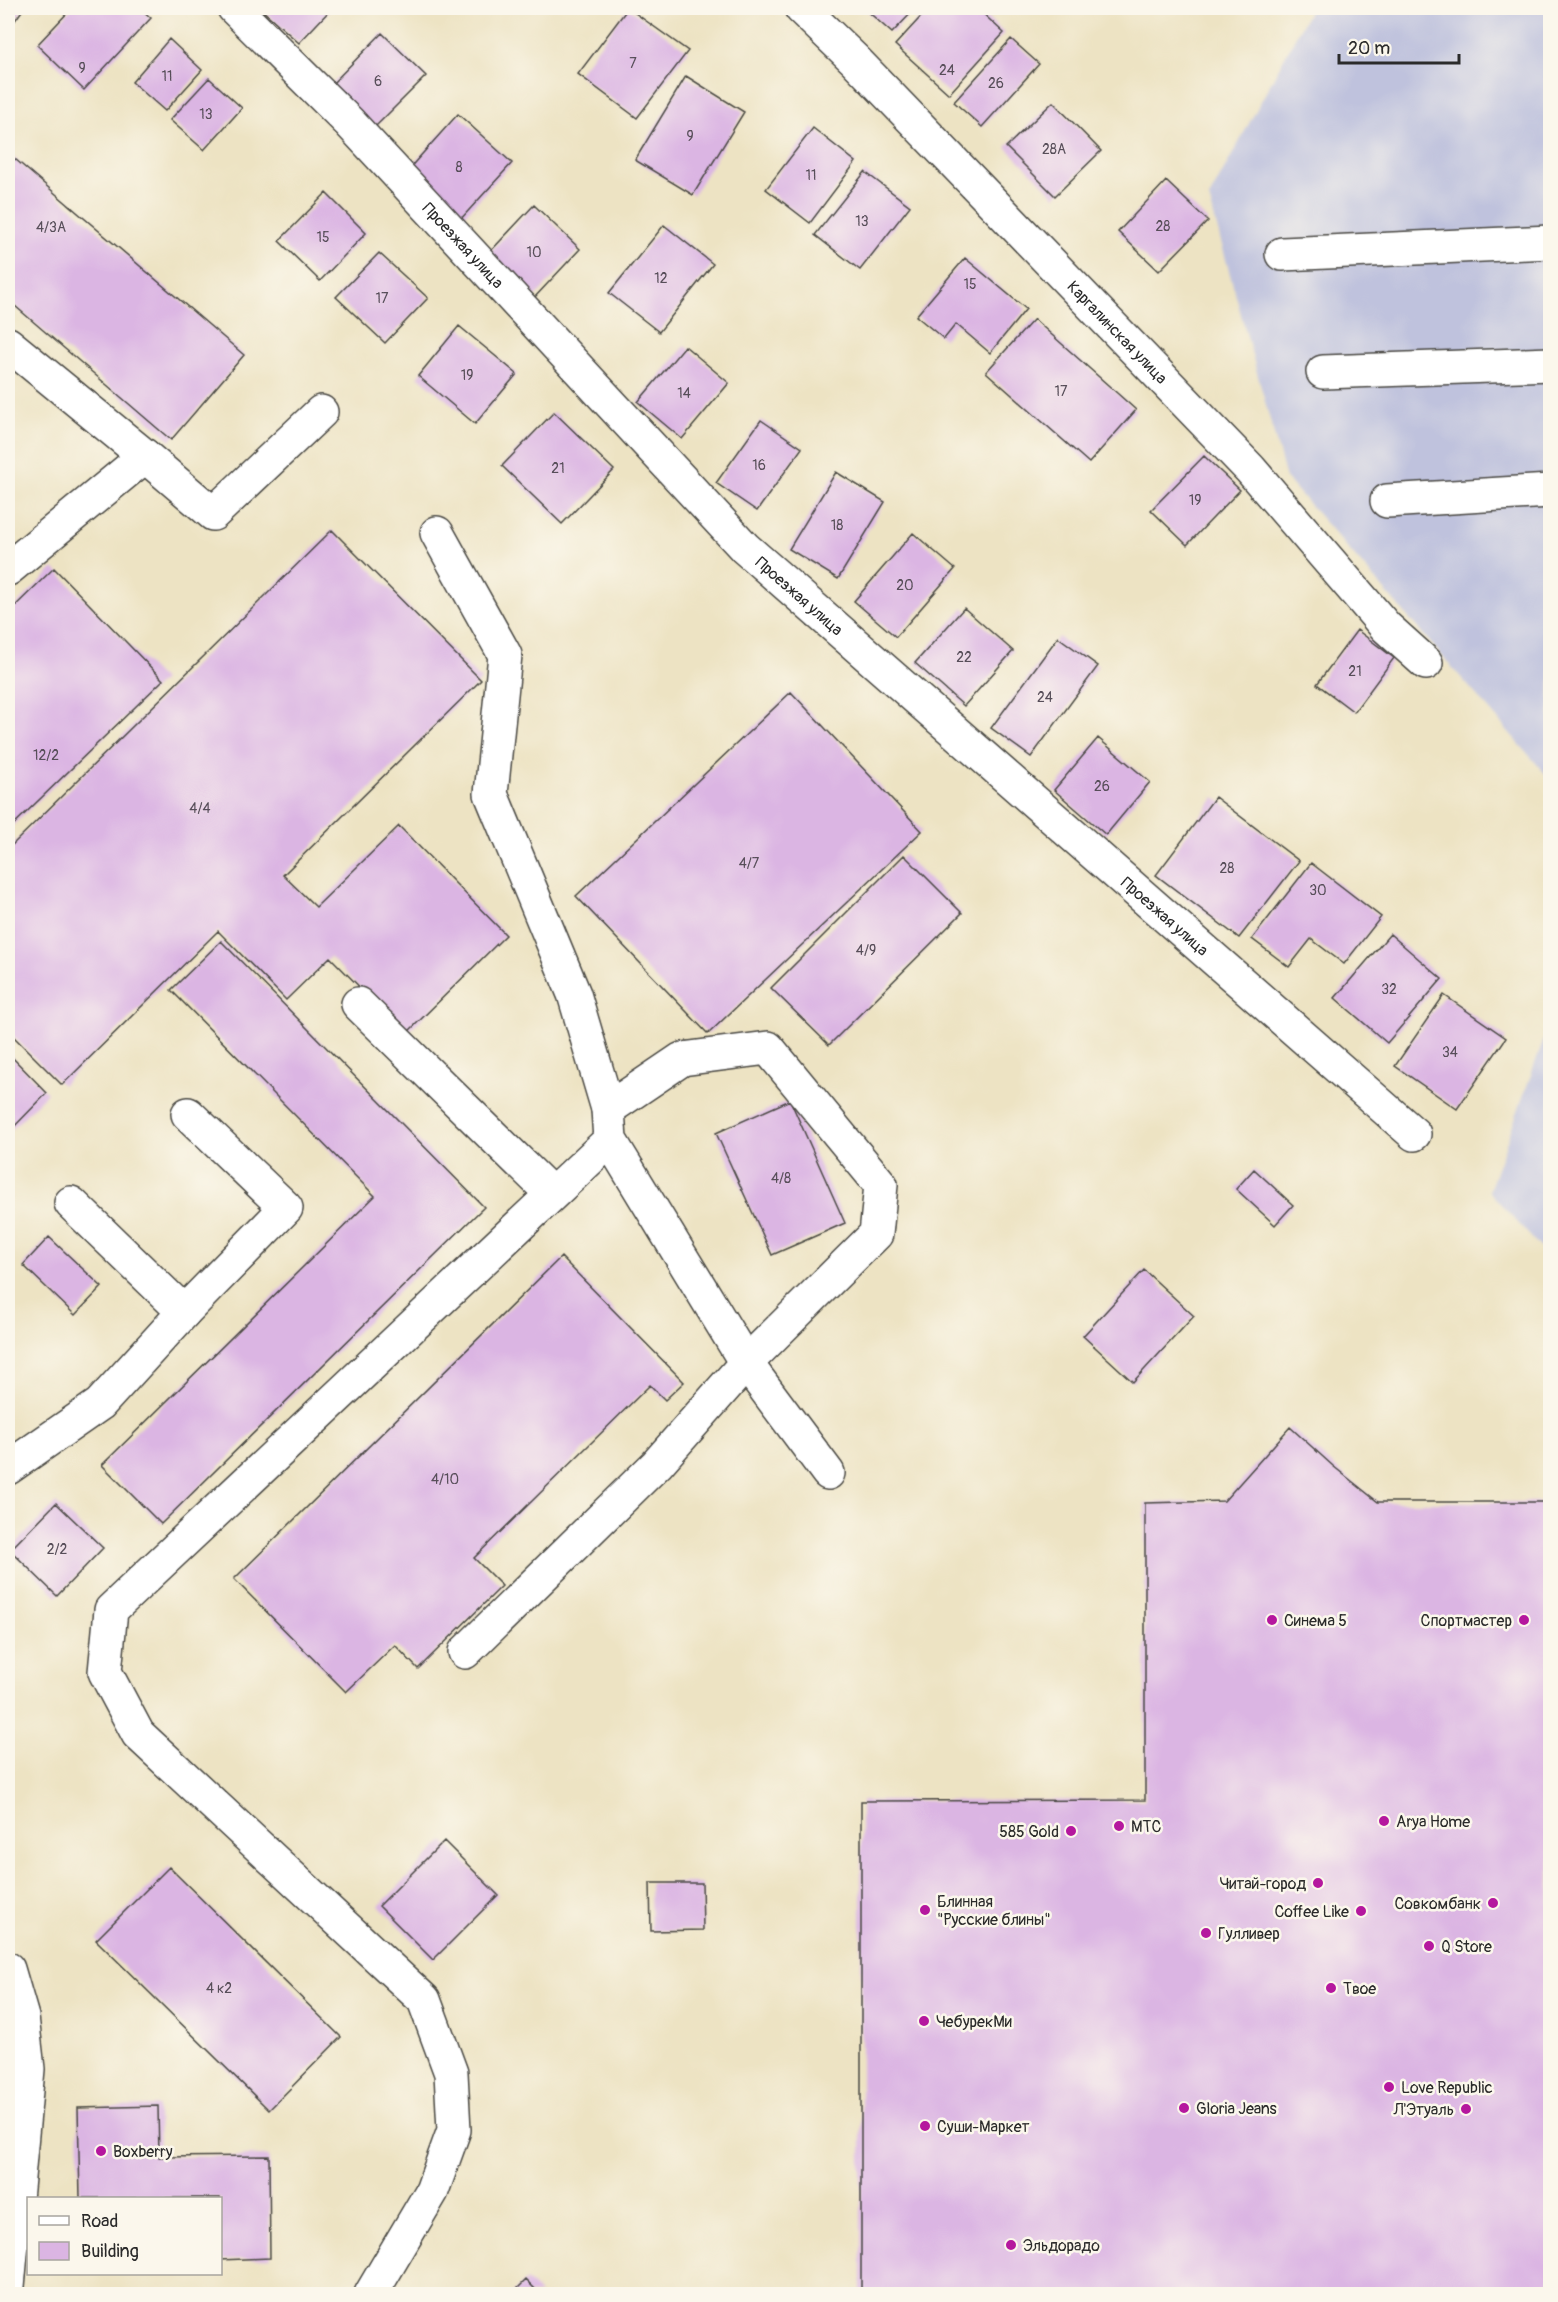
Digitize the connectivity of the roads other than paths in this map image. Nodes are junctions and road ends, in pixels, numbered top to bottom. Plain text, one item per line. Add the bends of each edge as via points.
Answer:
1 (234, 8) edge
2 (801, 8) edge
3 (1551, 242) edge
4 (1282, 254) dead end
5 (8, 344) edge
6 (1551, 364) edge
7 (1323, 372) dead end
8 (321, 412) dead end
9 (145, 456) junction
10 (1551, 491) edge
11 (1387, 501) dead end
12 (437, 533) dead end
13 (8, 569) edge
14 (1426, 663) dead end
15 (358, 1004) dead end
16 (188, 1114) dead end
17 (609, 1124) junction
18 (1414, 1134) dead end
19 (552, 1194) junction
20 (71, 1203) dead end
21 (184, 1312) junction
22 (746, 1363) junction
23 (8, 1468) edge
24 (828, 1473) dead end
25 (465, 1652) dead end
26 (8, 1969) edge
27 (12, 2200) edge
28 (8, 2286) edge
29 (371, 2295) edge

1 - 18 street, Проезжая улица via 349,122 745,548
2 - 14 street, Каргалинская улица via 1250,469 1386,627
3 - 4 street
5 - 9 street
6 - 7 street
8 - 9 street via 213,514
9 - 13 street
10 - 11 street
12 - 17 street via 506,656 491,794 574,994
15 - 19 street
16 - 21 street via 286,1208
17 - 19 street
17 - 22 street
17 - 22 street via 682,1059 768,1048 881,1185 876,1234
19 - 29 street via 111,1610 105,1672 138,1734 424,2000 451,2073 454,2130 432,2192
20 - 21 street
21 - 23 street via 100,1404
22 - 24 street
22 - 25 street via 657,1464
26 - 27 street via 22,2017 28,2069
27 - 28 street

